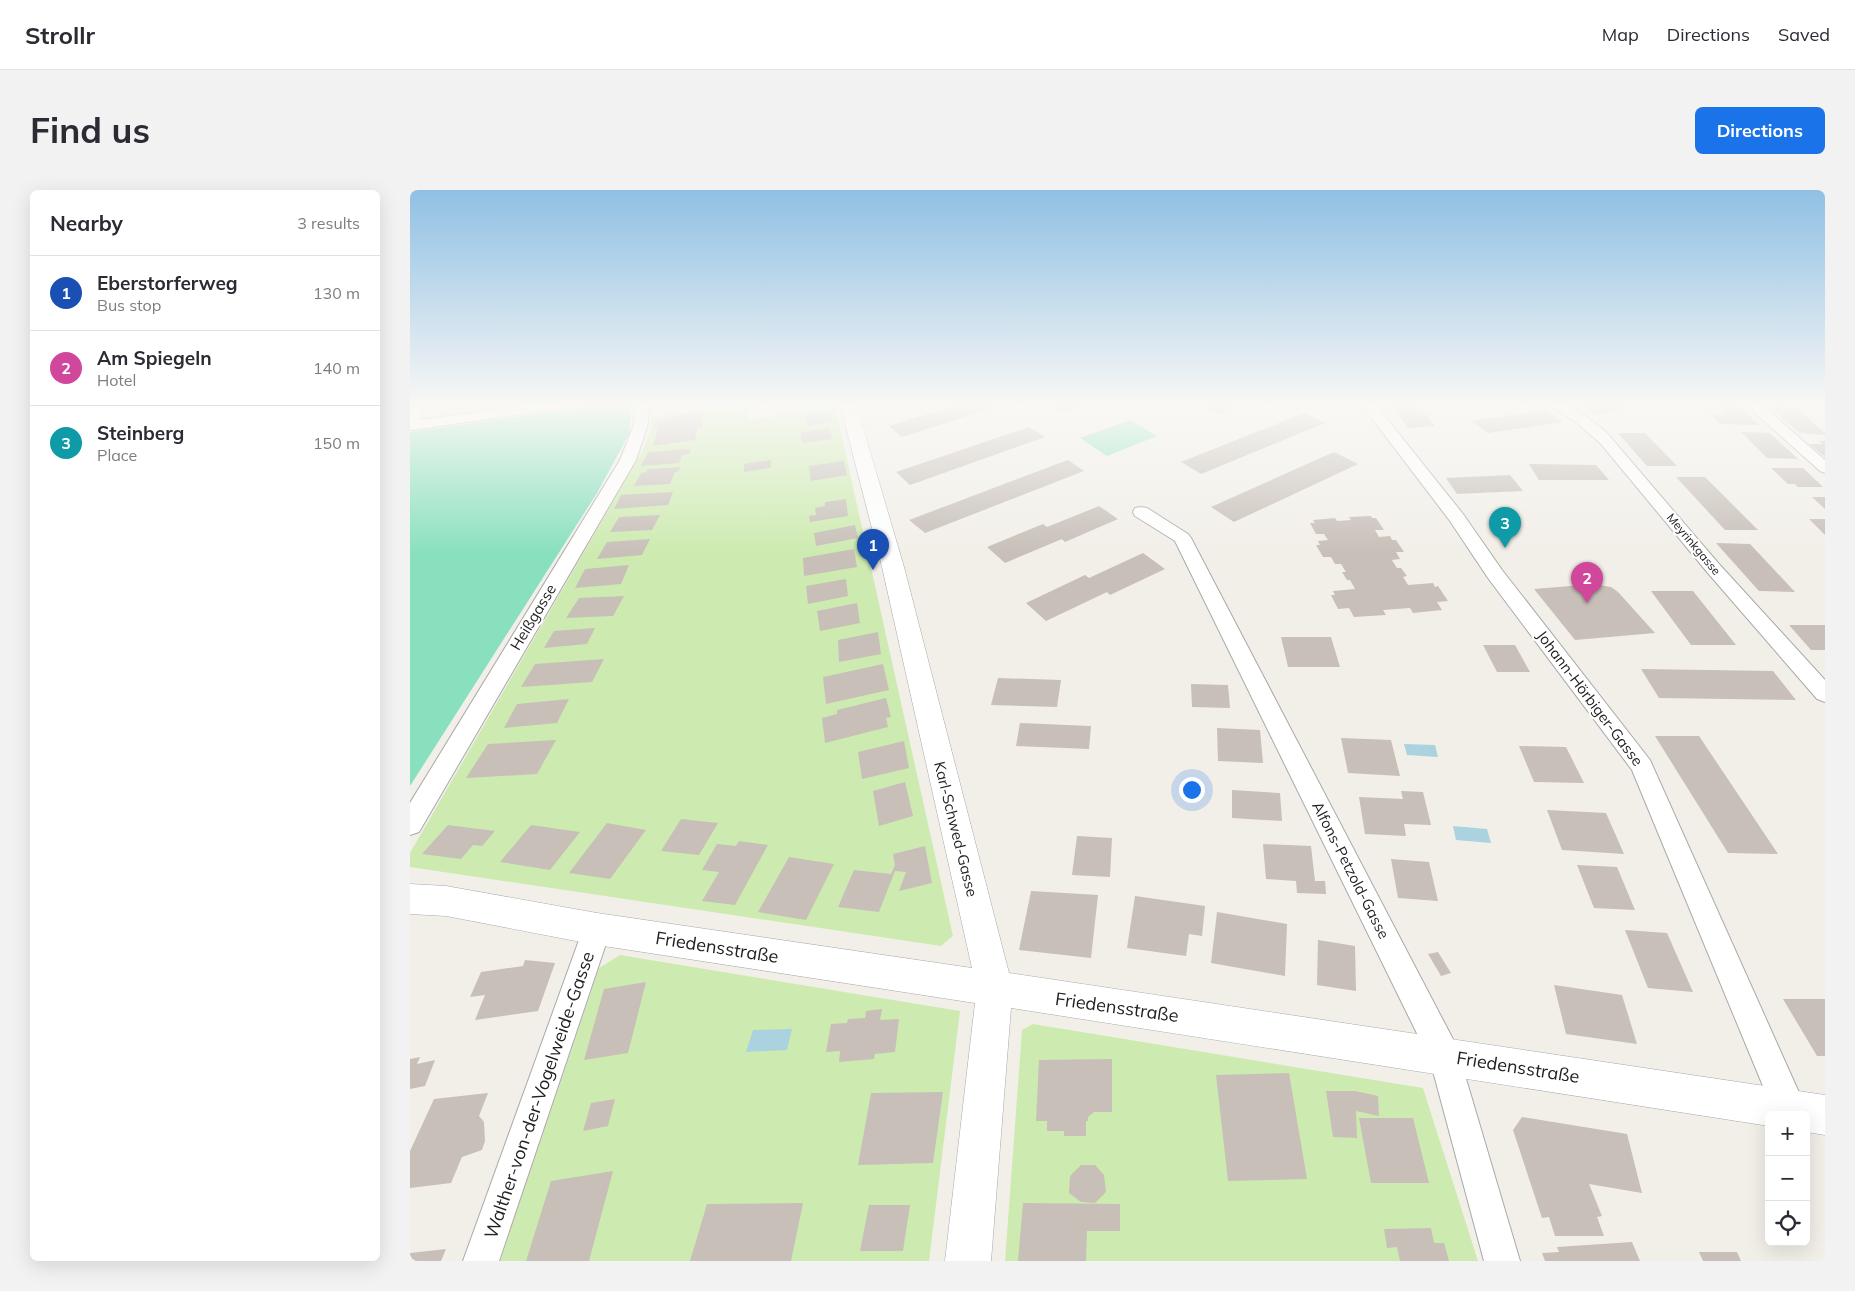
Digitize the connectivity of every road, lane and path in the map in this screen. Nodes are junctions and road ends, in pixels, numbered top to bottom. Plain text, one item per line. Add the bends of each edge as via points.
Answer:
1 (630, 454) edge
2 (862, 454) edge
3 (1407, 454) edge
4 (1617, 454) edge
5 (1809, 454) edge
6 (1825, 468) edge
7 (1141, 512) dead end
8 (1825, 694) edge
9 (410, 825) edge
10 (410, 899) edge
11 (597, 929) junction
12 (995, 989) junction
13 (1445, 1056) junction
14 (1801, 1111) edge
15 (1807, 1111) edge
16 (481, 1261) edge
17 (968, 1261) edge
18 (1502, 1261) edge

1 - 9 street, Heißgasse
2 - 12 street, Karl-Schwed-Gasse via 893,567
3 - 15 street, Johann-Hörbiger-Gasse via 1642,766
4 - 8 street, Meyrinkgasse
5 - 6 street
7 - 13 street, Alfons-Petzold-Gasse via 1182,538
10 - 11 street, Friedensstraße via 446,901
11 - 12 street, Friedensstraße
11 - 16 street, Walther-von-der-Vogelweide-Gasse
12 - 13 street, Friedensstraße
12 - 17 street, Karl-Schwed-Gasse
13 - 14 street, Friedensstraße
13 - 18 street, Alfons-Petzold-Gasse

